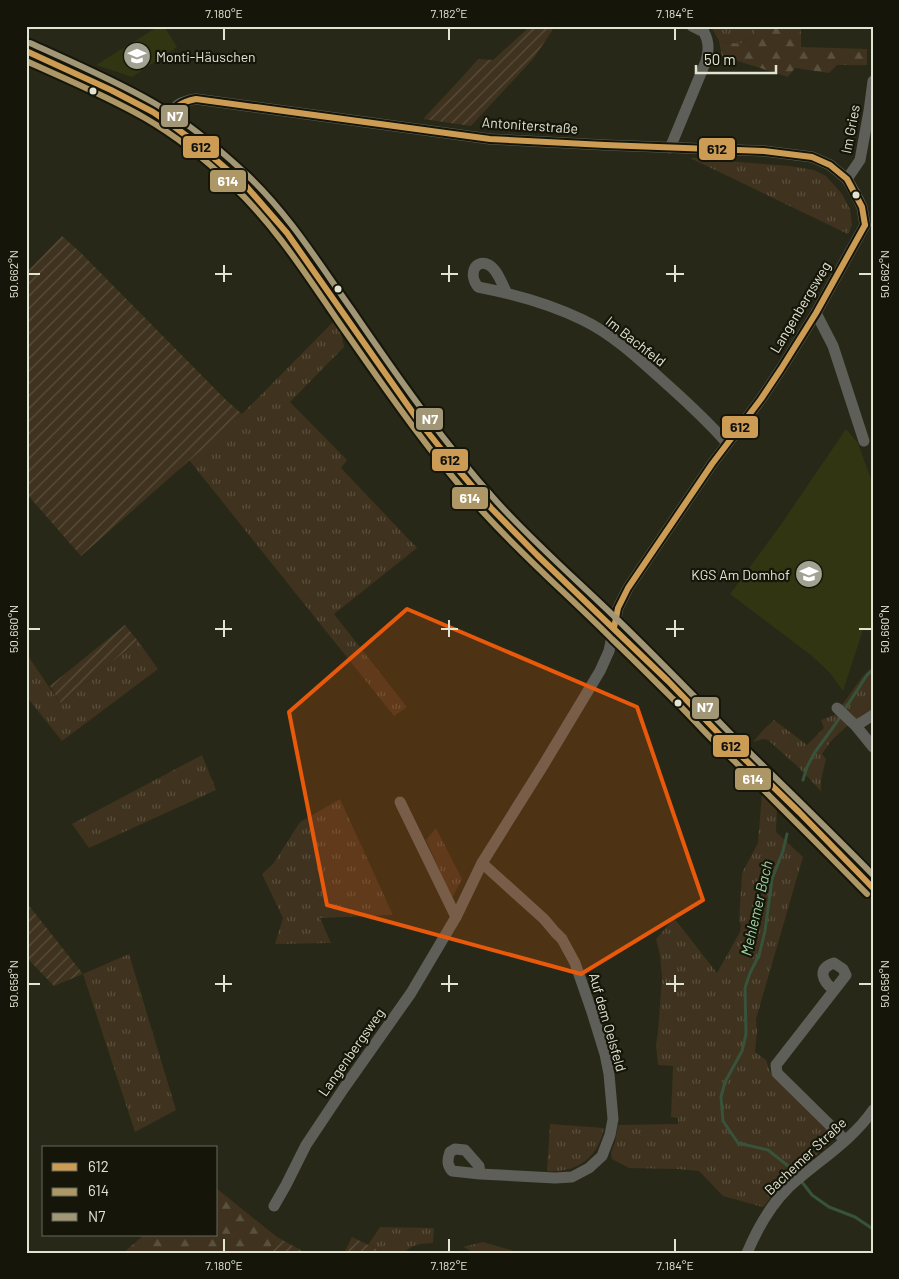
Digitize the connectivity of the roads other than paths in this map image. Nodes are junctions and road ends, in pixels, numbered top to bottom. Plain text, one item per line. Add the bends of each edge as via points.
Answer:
1 (692, 26) edge
2 (26, 51) edge
3 (873, 82) edge
4 (166, 120) junction
5 (670, 148) junction
6 (847, 179) junction
7 (869, 226) edge
8 (507, 293) dead end
9 (816, 312) junction
10 (864, 441) dead end
11 (727, 443) junction
12 (614, 628) junction
13 (838, 708) dead end
14 (873, 715) edge
15 (852, 722) junction
16 (873, 747) edge
17 (400, 802) dead end
18 (482, 863) junction
19 (873, 888) edge
20 (456, 917) junction
21 (834, 990) dead end
22 (873, 1110) edge
23 (845, 1140) junction
24 (480, 1174) dead end
25 (274, 1206) dead end
26 (747, 1253) edge

1 - 5 street via 704,32 709,50
2 - 4 street via 119,94
3 - 6 street, Im Gries via 860,160
4 - 5 street, Antoniterstraße via 182,102 196,99 490,139
4 - 12 street via 202,147 263,203 390,380 466,479 512,530
5 - 6 street, Antoniterstraße via 764,151 812,157 830,165
6 - 7 street, Antoniterstraße
7 - 9 street, Langenbergsweg
8 - 11 street, Im Bachfeld via 562,311 608,336 640,360
9 - 10 street via 833,346
9 - 11 street, Langenbergsweg via 761,399
11 - 12 street, Langenbergsweg via 628,588 618,608
12 - 18 street, Langenbergsweg via 609,652 600,671
12 - 19 street
13 - 15 street
14 - 15 street
15 - 16 street
17 - 20 street
18 - 20 street, Langenbergsweg
18 - 24 street, Auf dem Oelsfeld via 562,939 575,963 610,1074 613,1119 602,1156 572,1177
20 - 25 street, Langenbergsweg via 411,993 306,1145
21 - 23 street via 776,1065 776,1073
22 - 23 street, Bachemer Straße
23 - 26 street, Bachemer Straße via 793,1184 768,1212

